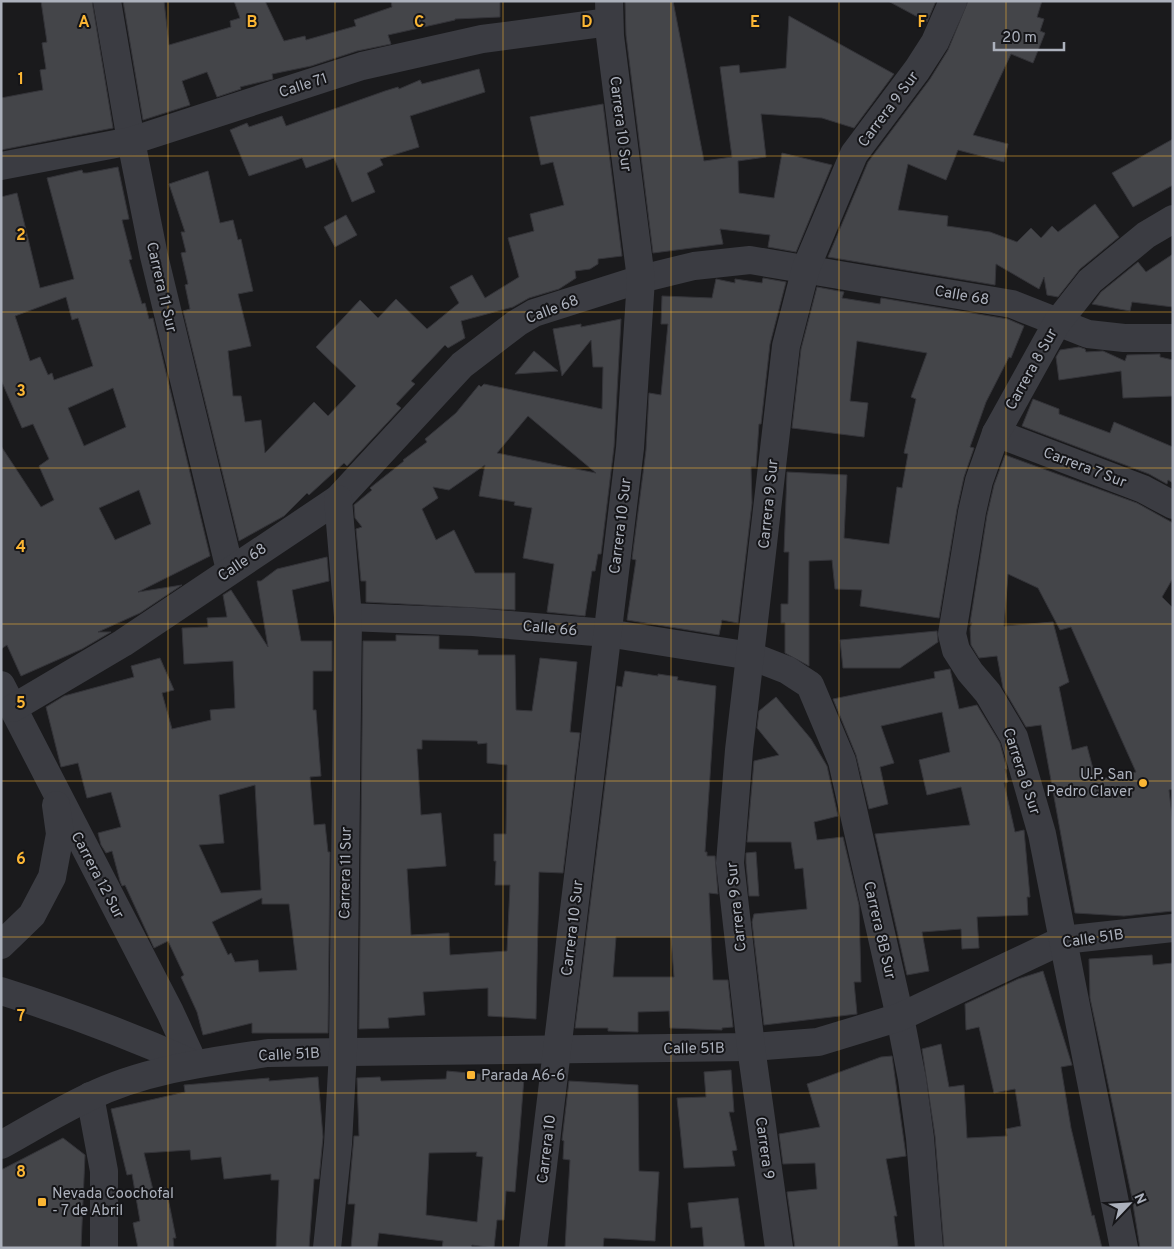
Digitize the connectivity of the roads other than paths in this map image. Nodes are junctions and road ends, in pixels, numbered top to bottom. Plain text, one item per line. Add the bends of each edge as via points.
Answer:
1 (106, 1) edge
2 (953, 1) edge
3 (609, 12) edge
4 (131, 141) junction
5 (1, 166) edge
6 (1173, 219) edge
7 (806, 268) junction
8 (641, 279) junction
9 (1057, 323) junction
10 (1173, 338) edge
11 (996, 433) junction
12 (338, 499) junction
13 (1173, 505) edge
14 (230, 570) junction
15 (348, 617) junction
16 (607, 633) junction
17 (751, 656) junction
18 (7, 696) edge
19 (54, 791) junction
20 (1173, 928) edge
21 (1063, 940) junction
22 (1, 945) edge
23 (1, 991) edge
24 (900, 1017) junction
25 (751, 1047) junction
26 (343, 1051) junction
27 (558, 1051) junction
28 (194, 1064) junction
29 (90, 1096) junction
30 (1, 1145) edge
31 (104, 1248) edge
32 (327, 1248) edge
33 (534, 1248) edge
34 (779, 1248) edge
35 (929, 1248) edge
36 (1124, 1248) edge

1 - 4 street, Carrera 11 Sur
2 - 7 street, Carrera 9 Sur via 917,70 854,154
3 - 4 street, Calle 71 via 362,66
3 - 8 street, Carrera 10 Sur
4 - 5 street, Calle 71
4 - 14 street, Carrera 11 Sur via 154,256
6 - 9 street via 1146,235 1090,281
7 - 8 street, Calle 68 via 750,260 694,266
7 - 9 street, Calle 68 via 1012,304
7 - 17 street, Carrera 9 Sur via 786,346
8 - 12 street, Calle 68 via 534,313 517,323 462,366
8 - 16 street, Carrera 10 Sur via 630,448
9 - 10 street, Calle 68 via 1088,334
9 - 11 street, Carrera 8 Sur
11 - 13 street, Carrera 7 Sur via 1143,489
11 - 21 street, Carrera 8 Sur via 972,512 952,634 956,650 988,693 1014,737 1042,834
12 - 14 street, Calle 68
12 - 15 street, Carrera 11 Sur
14 - 18 street, Calle 68 via 123,643
15 - 16 street, Calle 66 via 473,622
15 - 26 street, Carrera 11 Sur
16 - 17 street, Calle 66
16 - 27 street, Carrera 10 Sur
17 - 24 street, Carrera 8B Sur via 787,670 810,685 822,709 842,761
17 - 25 street, Carrera 9 Sur via 730,863
18 - 19 street, Carrera 12 Sur
19 - 22 street via 60,834 52,877 32,915
19 - 28 street, Carrera 12 Sur
20 - 21 street, Calle 51B
21 - 24 street, Calle 51B
21 - 36 street, Carrera 8 Sur
23 - 28 street via 128,1034
24 - 25 street, Calle 51B via 818,1042
24 - 35 street, Carrera 8B Sur via 917,1118
25 - 27 street, Calle 51B
25 - 34 street, Carrera 9
26 - 27 street, Calle 51B
26 - 28 street, Calle 51B via 268,1053
26 - 32 street, Carrera 11 Sur via 338,1144
27 - 33 street, Carrera 10
28 - 29 street, Calle 51B
29 - 30 street, Calle 51B
29 - 31 street via 104,1171

